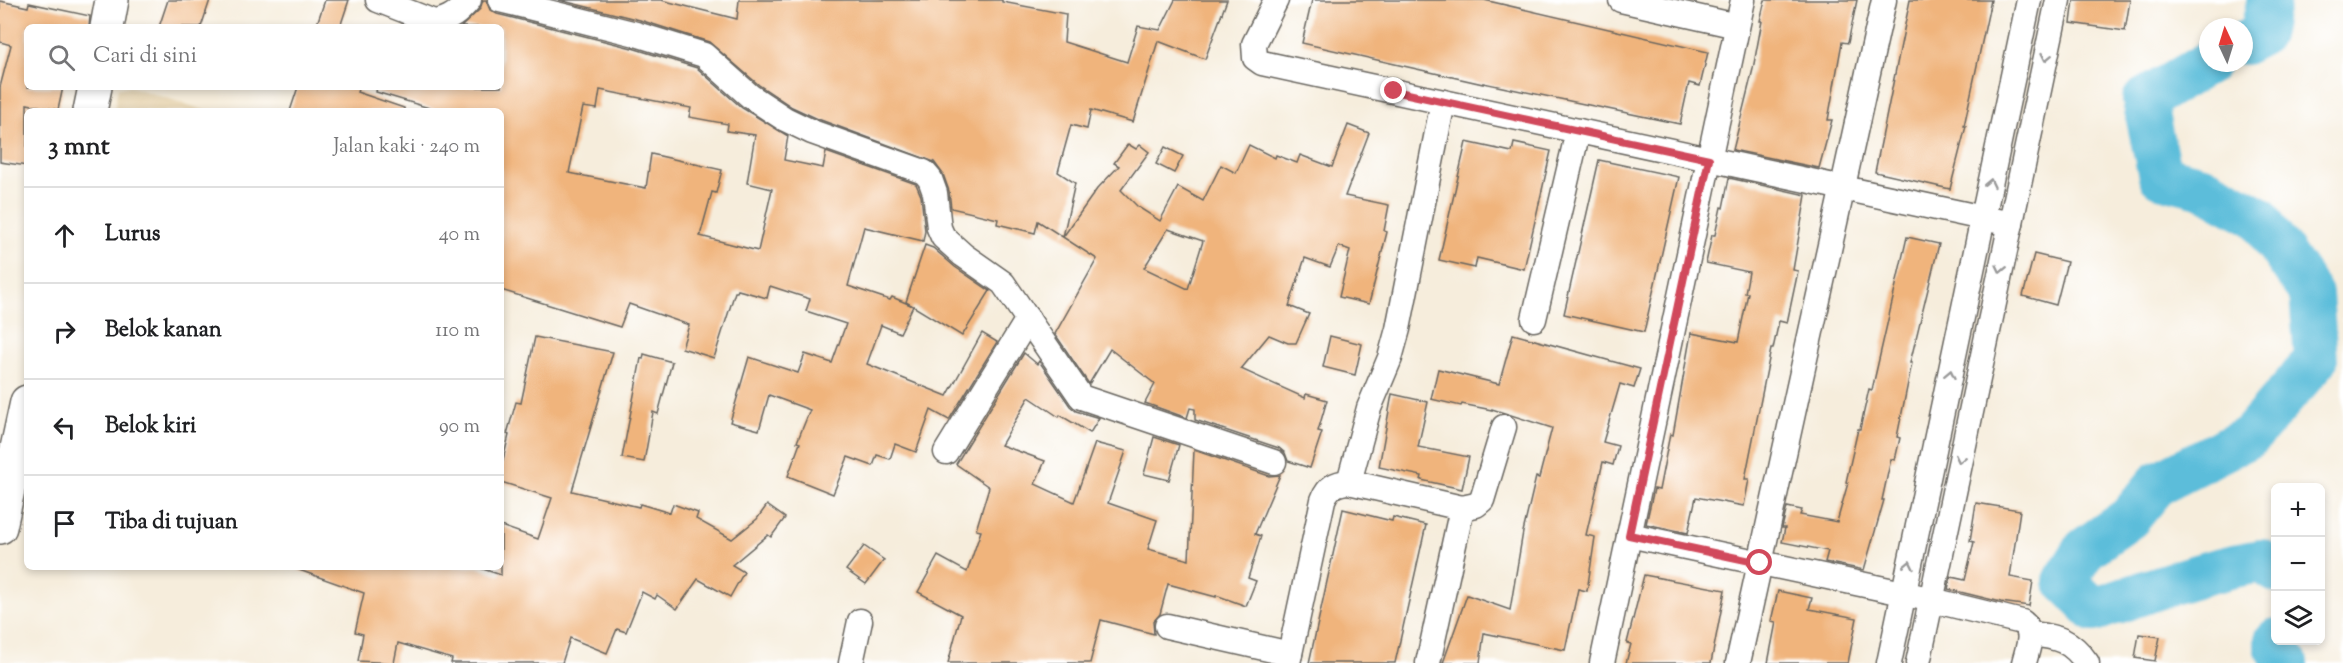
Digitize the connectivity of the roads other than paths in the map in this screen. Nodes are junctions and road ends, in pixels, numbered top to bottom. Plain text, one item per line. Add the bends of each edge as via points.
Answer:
1 (378, 0) edge
2 (470, 0) edge
3 (500, 0) edge
4 (1276, 0) edge
5 (1621, 0) edge
6 (1743, 0) edge
7 (1884, 0) edge
8 (2030, 0) edge
9 (2058, 0) edge
10 (1737, 26) junction
11 (94, 90) edge
12 (1443, 102) junction
13 (91, 108) edge
14 (1578, 131) junction
15 (1709, 159) junction
16 (1841, 188) junction
17 (1983, 218) junction
18 (2011, 224) junction
19 (1028, 319) junction
20 (1534, 319) dead end
21 (24, 416) edge
22 (1504, 427) dead end
23 (946, 452) dead end
24 (1274, 462) dead end
25 (1349, 482) junction
26 (1462, 508) junction
27 (0, 527) edge
28 (1629, 535) junction
29 (1760, 563) junction
30 (1903, 593) junction
31 (1930, 600) junction
32 (860, 621) dead end
33 (1167, 626) dead end
34 (2031, 634) junction
35 (1289, 659) edge
36 (851, 663) edge
37 (1428, 663) edge
38 (1602, 663) edge
39 (1738, 663) edge
40 (1889, 663) edge
41 (1918, 663) edge
42 (2024, 663) edge
43 (2087, 663) edge

1 - 2 street via 434,22 452,17
3 - 19 street via 636,34 704,56 750,96 785,119 924,172 935,193 943,237 1004,283
4 - 12 street via 1254,44 1258,61
5 - 10 street
6 - 10 street
7 - 16 street
17 -> 8 street
9 -> 18 street
10 - 15 street
11 - 13 main road
12 - 14 street
12 - 25 street via 1398,329 1369,408
14 - 15 street
14 - 20 street
15 - 16 street
15 - 28 street
16 - 17 street
16 - 29 street
17 - 18 street
30 -> 17 street
18 -> 31 street
19 - 23 street
19 - 24 street via 1073,388 1087,400
21 - 27 main road
22 - 26 street via 1482,500
25 - 26 street
25 - 35 street via 1337,483 1325,495
26 - 37 street
28 - 29 street
28 - 38 street
29 - 30 street
29 - 39 street
30 - 31 street
30 - 40 street
31 - 34 street via 2022,622
31 - 41 street
32 - 36 street
33 - 35 street
34 - 42 street
34 - 43 street via 2065,640

